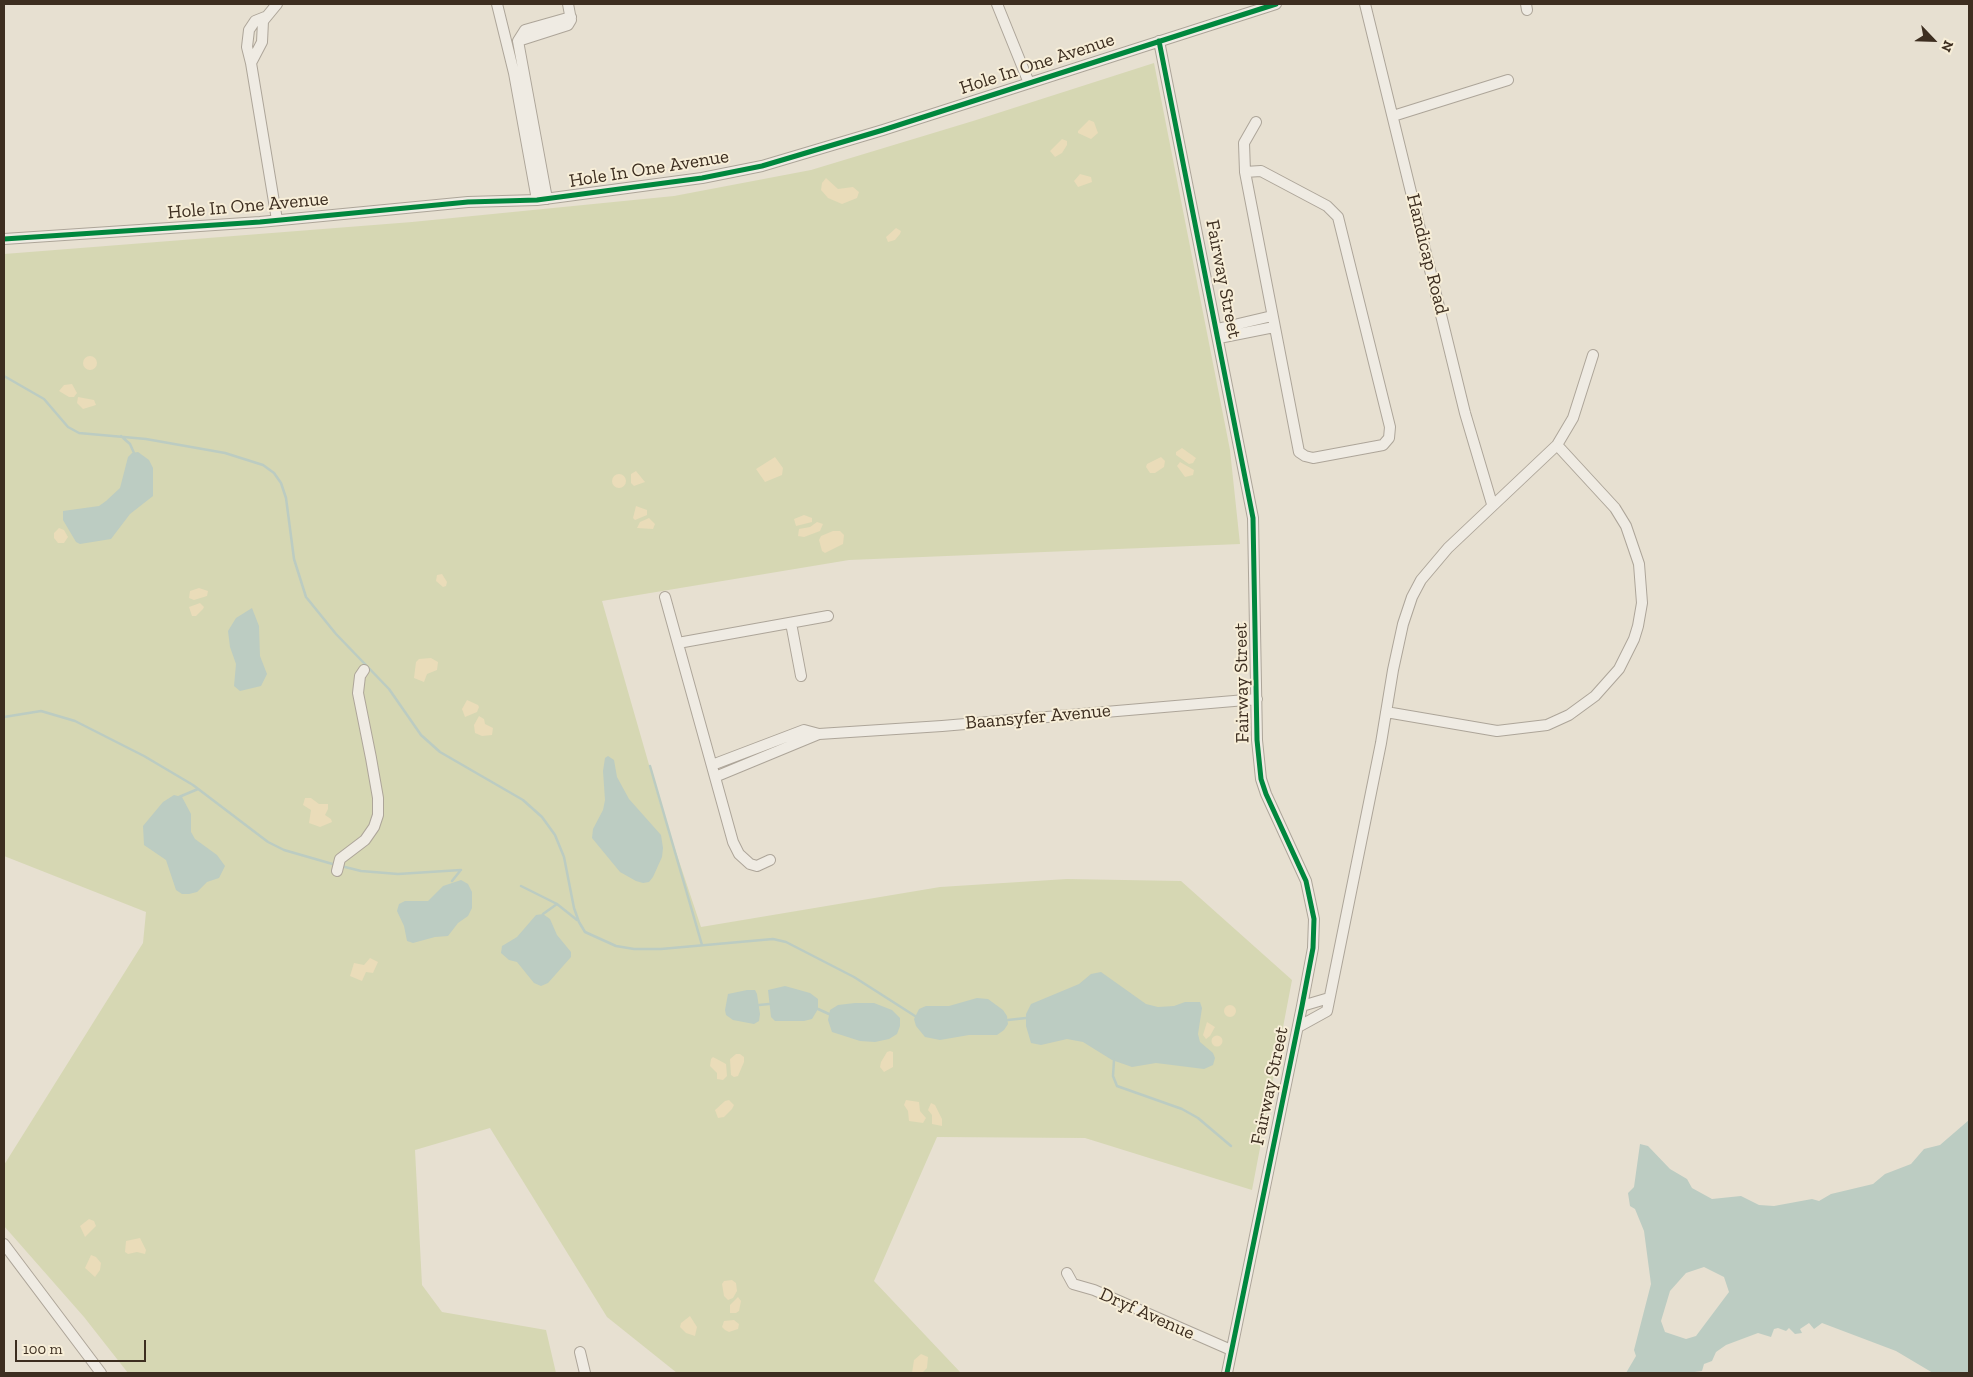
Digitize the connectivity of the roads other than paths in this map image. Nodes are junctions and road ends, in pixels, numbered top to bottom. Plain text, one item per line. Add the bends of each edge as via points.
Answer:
1 (278, 4) edge
2 (497, 4) edge
3 (568, 4) edge
4 (997, 4) edge
5 (1274, 4) edge
6 (1365, 4) edge
7 (265, 16) junction
8 (1159, 41) junction
9 (251, 62) junction
10 (1508, 80) dead end
11 (1029, 83) junction
12 (1393, 116) junction
13 (1256, 122) dead end
14 (1245, 172) junction
15 (542, 199) junction
16 (277, 220) junction
17 (4, 239) edge
18 (1273, 322) junction
19 (1218, 334) junction
20 (1593, 355) dead end
21 (1557, 445) junction
22 (1492, 504) junction
23 (665, 597) dead end
24 (828, 616) dead end
25 (791, 623) junction
26 (678, 643) junction
27 (364, 670) dead end
28 (801, 676) dead end
29 (1256, 699) junction
30 (1386, 712) junction
31 (819, 734) junction
32 (766, 743) junction
33 (769, 754) junction
34 (712, 765) junction
35 (715, 777) junction
36 (770, 860) dead end
37 (337, 871) dead end
38 (1329, 998) junction
39 (1302, 1006) junction
40 (1298, 1027) junction
41 (4, 1244) edge
42 (1067, 1273) dead end
43 (1232, 1350) junction
44 (580, 1352) dead end
45 (101, 1373) edge
46 (584, 1373) edge
47 (1227, 1373) edge

1 - 7 street
2 - 15 street
3 - 15 street via 571,17 525,30 518,41
4 - 11 street
5 - 8 street, Hole In One Avenue
6 - 12 street, Handicap Road
7 - 9 street via 262,42
7 - 9 street via 256,20 249,30
8 - 11 street, Hole In One Avenue
8 - 19 street, Fairway Street
9 - 16 street
10 - 12 street
11 - 15 street, Hole In One Avenue via 762,166 702,178
12 - 22 street, Handicap Road via 1465,413
13 - 14 street via 1244,143
14 - 18 street
14 - 18 street via 1267,173 1327,206 1338,217 1390,427 1387,442 1313,458 1302,454 1297,447
15 - 16 street, Hole In One Avenue via 468,202
16 - 17 street, Hole In One Avenue
18 - 19 street
19 - 29 street, Fairway Street via 1253,518
20 - 21 street via 1572,418
21 - 22 street
21 - 30 street via 1615,508 1635,551 1642,583 1642,603 1634,639 1619,669 1595,696 1569,715 1547,725 1497,731
22 - 30 street via 1420,580 1403,624
23 - 26 street
24 - 25 street
25 - 26 street
25 - 28 street
26 - 34 street
27 - 37 street via 358,693 378,798 378,815 365,840 340,859
29 - 31 street, Baansyfer Avenue
29 - 39 street, Fairway Street via 1259,761 1266,794 1312,900 1315,934
30 - 38 street
31 - 32 street, Baansyfer Avenue via 804,730
31 - 33 street, Baansyfer Avenue
32 - 33 street
32 - 34 street, Baansyfer Avenue
33 - 35 street, Baansyfer Avenue
34 - 35 street
35 - 36 street via 739,854 757,866
38 - 39 street
38 - 40 street via 1326,1014
39 - 40 street, Fairway Street
40 - 43 street, Fairway Street
41 - 45 street
42 - 43 street, Dryf Avenue via 1073,1284 1094,1290
43 - 47 street, Fairway Street
44 - 46 street

